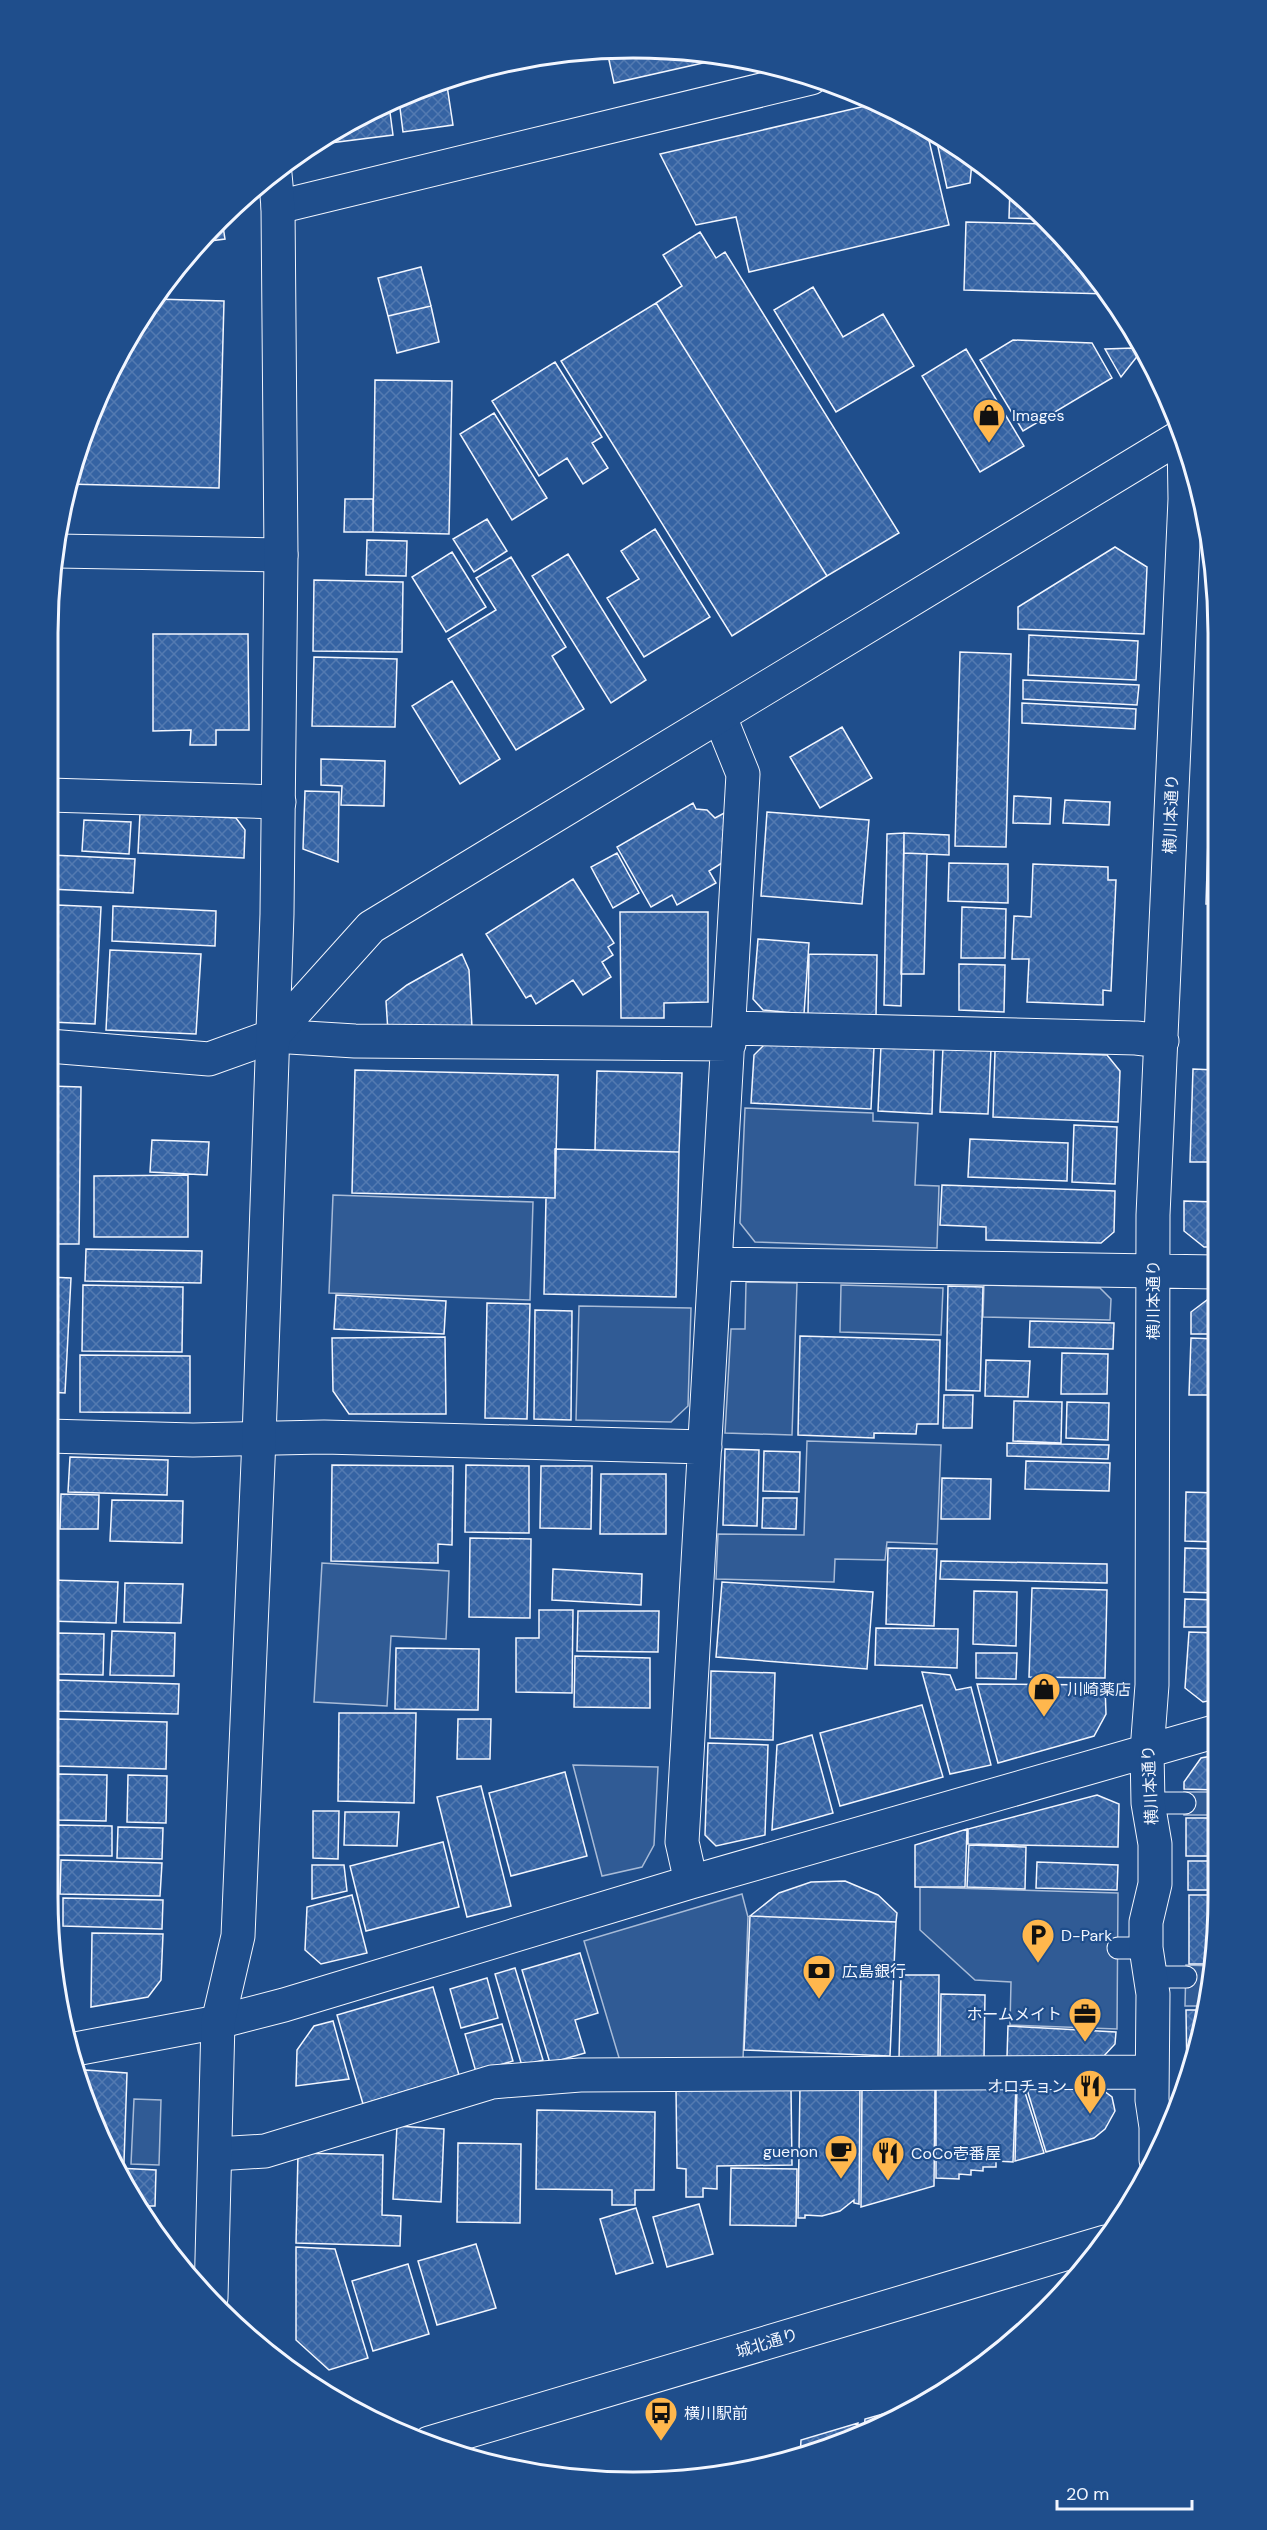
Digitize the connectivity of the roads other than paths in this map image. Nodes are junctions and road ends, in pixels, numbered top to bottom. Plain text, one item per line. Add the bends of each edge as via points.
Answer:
1 (795, 82) edge
2 (275, 183) edge
3 (278, 207) junction
4 (1175, 441) edge
5 (1184, 469) edge
6 (64, 551) edge
7 (281, 555) junction
8 (720, 717) junction
9 (58, 795) edge
10 (279, 802) junction
11 (273, 1036) junction
12 (729, 1036) junction
13 (1162, 1041) junction
14 (58, 1047) edge
15 (716, 1264) junction
16 (1153, 1271) junction
17 (1208, 1272) edge
18 (58, 1436) edge
19 (259, 1438) junction
20 (705, 1447) junction
21 (1208, 1734) edge
22 (1147, 1751) junction
23 (1148, 1803) junction
24 (1185, 1803) dead end
25 (691, 1882) junction
26 (1138, 1958) junction
27 (1186, 1977) dead end
28 (219, 2022) junction
29 (79, 2048) edge
30 (1152, 2072) junction
31 (1156, 2136) edge
32 (216, 2154) junction
33 (1090, 2246) edge
34 (211, 2287) edge
35 (444, 2439) edge

1 - 3 main road
2 - 3 main road
3 - 7 main road
4 - 8 main road
5 - 13 main road, 横川本通り
6 - 7 main road
7 - 10 main road
8 - 11 main road via 371,927
8 - 12 main road via 743,774
9 - 10 main road
10 - 11 main road
11 - 12 main road via 355,1041
11 - 14 main road via 209,1059
11 - 19 main road
12 - 13 main road
12 - 15 main road
13 - 16 main road, 横川本通り
15 - 16 main road
15 - 20 main road
16 - 17 main road
16 - 22 main road, 横川本通り via 1152,1685
18 - 19 main road
19 - 20 main road
19 - 28 main road via 238,1936
20 - 25 main road via 682,1842
21 - 22 main road
22 - 23 main road, 横川本通り
22 - 25 main road
23 - 24 lane
23 - 26 main road, 横川本通り via 1155,1844 1155,1884
25 - 28 main road via 284,2006
26 - 27 lane
26 - 30 main road, 横川本通り via 1153,1994
28 - 29 main road
28 - 32 main road
30 - 31 main road, 横川本通り
30 - 32 main road via 580,2075 492,2082 265,2151
32 - 34 main road
33 - 35 main road, 城北通り

